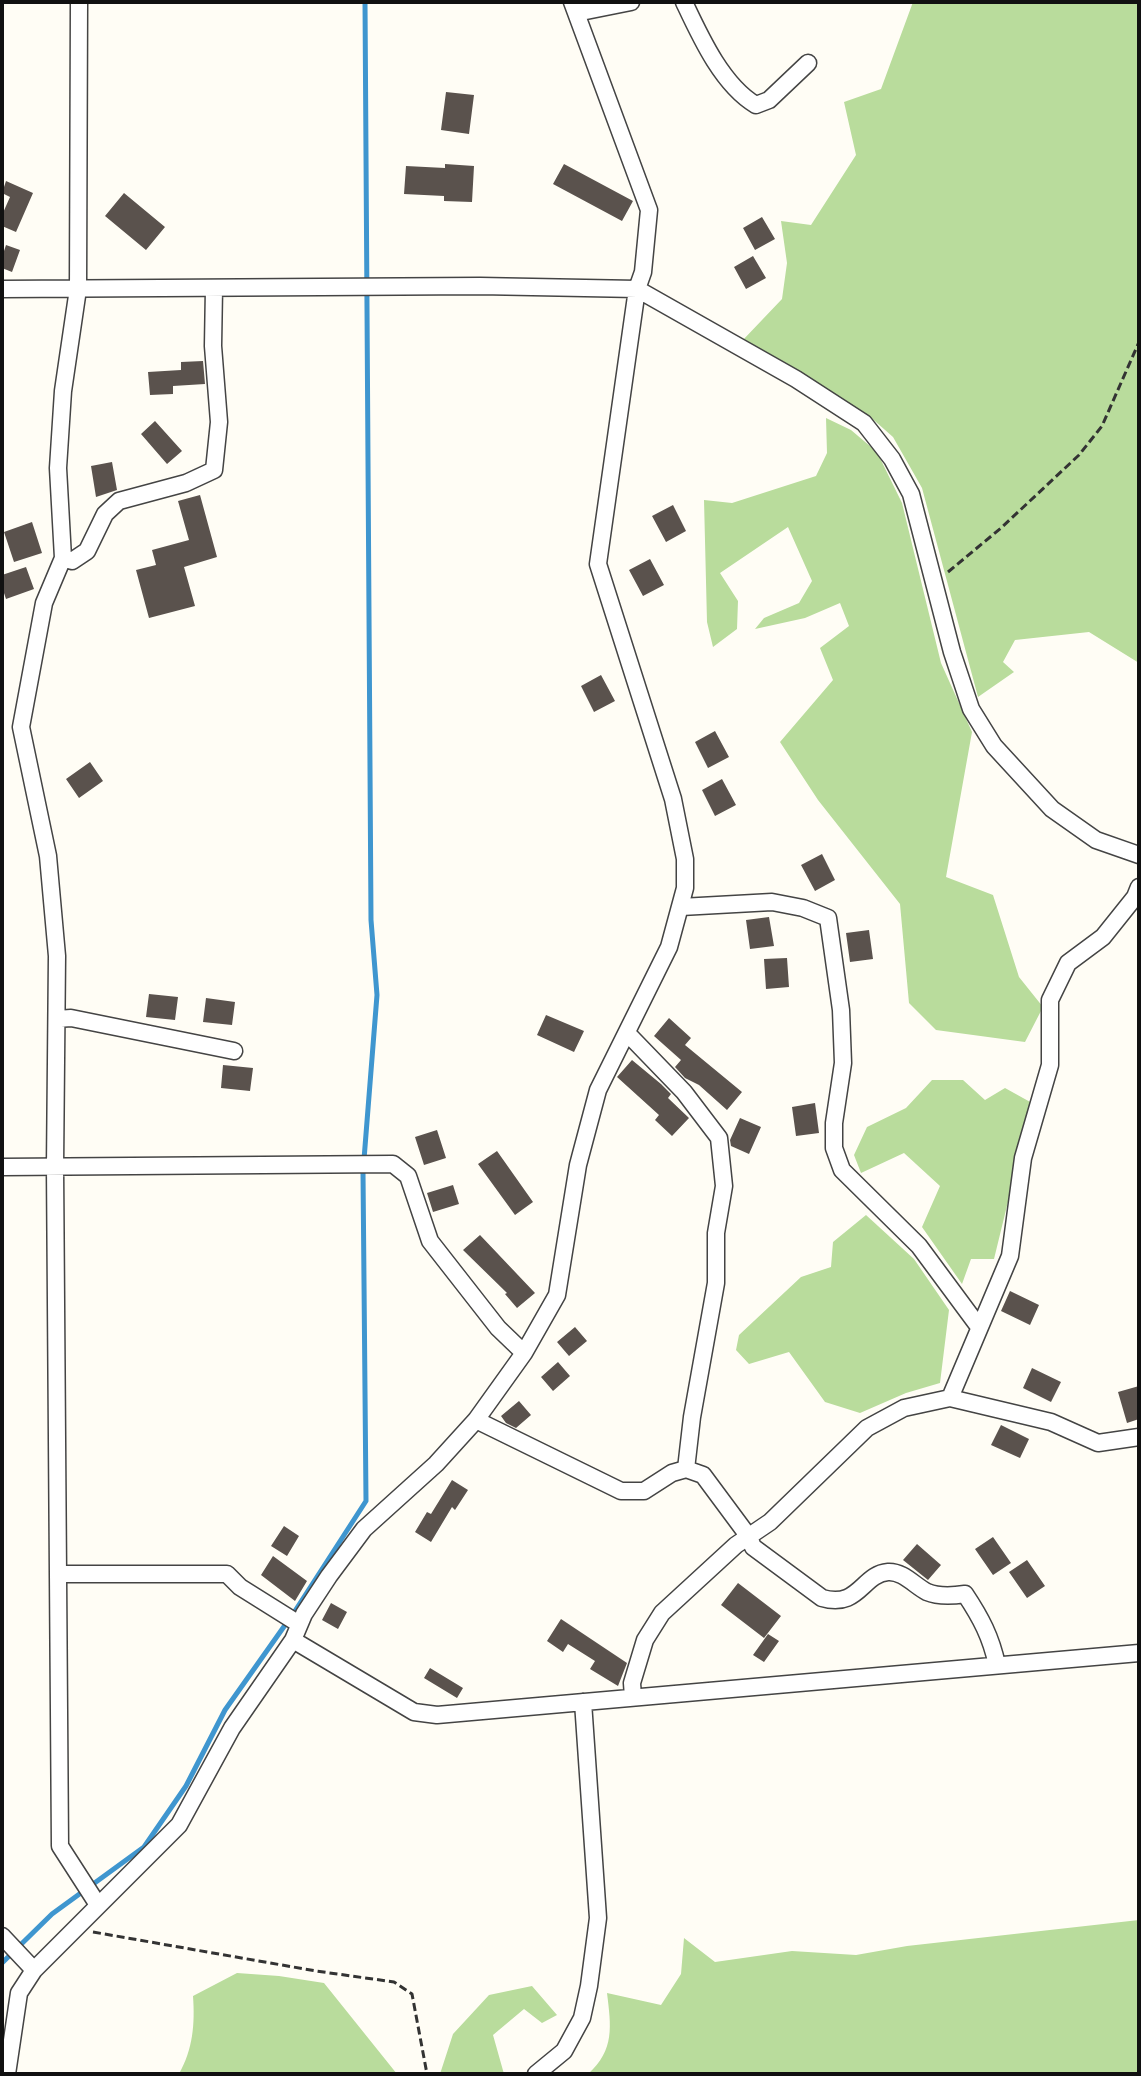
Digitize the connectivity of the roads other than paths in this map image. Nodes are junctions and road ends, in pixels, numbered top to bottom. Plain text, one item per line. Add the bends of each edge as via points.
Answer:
1 (79, 2) edge
2 (631, 2) edge
3 (684, 2) edge
4 (574, 7) edge
5 (808, 63) dead end
6 (214, 288) junction
7 (2, 289) edge
8 (78, 289) junction
9 (637, 289) junction
10 (63, 558) junction
11 (1139, 855) edge
12 (1139, 887) edge
13 (681, 907) junction
14 (57, 1019) junction
15 (627, 1033) junction
16 (234, 1051) dead end
17 (2, 1167) edge
18 (55, 1167) junction
19 (979, 1327) junction
20 (524, 1353) junction
21 (950, 1398) junction
22 (476, 1420) junction
23 (1139, 1437) edge
24 (686, 1469) junction
25 (749, 1537) junction
26 (58, 1574) junction
27 (296, 1632) junction
28 (1139, 1653) edge
29 (997, 1665) junction
30 (633, 1697) junction
31 (583, 1702) junction
32 (86, 1914) junction
33 (3, 1937) edge
34 (29, 1965) junction
35 (7, 2074) edge
36 (536, 2074) edge

1 - 8 street
2 - 4 street
3 - 5 street via 704,46 743,98 756,105 769,100
4 - 9 street via 649,210
6 - 8 street
6 - 9 street
6 - 10 street via 219,422 214,470 119,501 105,514 87,551 72,561
7 - 8 street
8 - 10 street via 58,468
9 - 11 street via 864,423 911,494 952,652 971,709 994,746 1052,809 1096,840
9 - 13 street via 598,564 673,799 685,859
10 - 14 street via 44,603 21,727 48,856
12 - 19 street via 1103,937 1068,963 1050,1000 1050,1065 1023,1158 1010,1256
13 - 15 street via 669,947
13 - 19 street via 772,902 828,918 841,1010 843,1063 834,1148 842,1170 919,1246
14 - 16 street
14 - 18 street
15 - 20 street via 598,1090 578,1165 557,1295
15 - 24 street via 719,1138 724,1186 716,1233 716,1283
17 - 18 street
18 - 20 street via 393,1164 408,1176 430,1241
18 - 26 street
19 - 21 street
20 - 22 street
21 - 23 street via 1051,1422 1098,1443
21 - 25 street via 904,1408 867,1428
22 - 24 street via 621,1491 644,1491
22 - 27 street via 364,1529
24 - 25 street via 703,1475
25 - 29 street via 753,1547 835,1602 888,1572 929,1593 965,1594 984,1622
25 - 30 street via 662,1613 645,1640
26 - 27 street via 227,1574
26 - 32 street via 60,1846 78,1877
27 - 31 street via 414,1712 437,1715
27 - 32 street via 232,1728 179,1825
28 - 29 street
29 - 30 street
30 - 31 street
31 - 36 street via 598,1918 582,2018 564,2051
32 - 34 street
33 - 34 street
34 - 35 street via 19,1993

